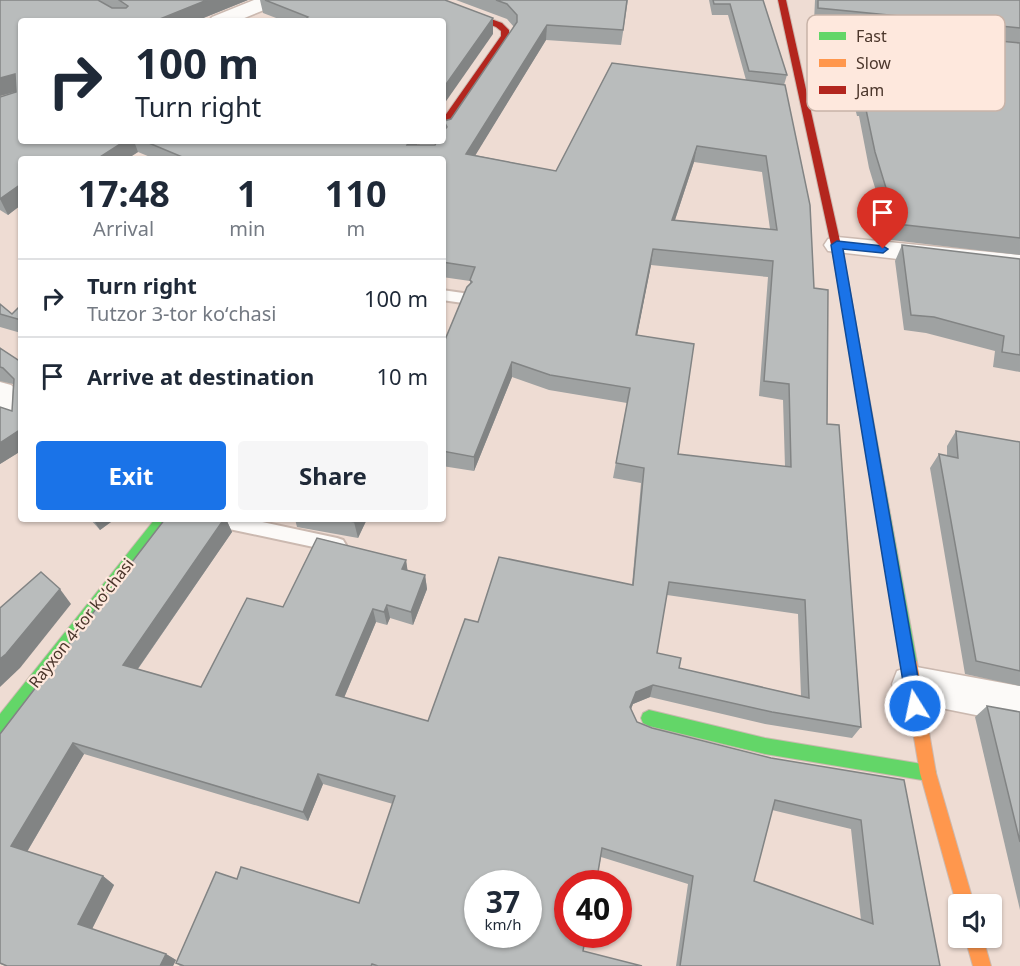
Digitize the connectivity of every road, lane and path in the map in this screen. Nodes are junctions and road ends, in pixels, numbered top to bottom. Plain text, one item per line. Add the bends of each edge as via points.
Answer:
1 (272, 0) edge
2 (432, 0) edge
3 (782, 0) edge
4 (227, 18) edge
5 (807, 91) edge
6 (811, 111) edge
7 (446, 122) edge
8 (837, 245) junction
9 (1020, 264) edge
10 (446, 296) edge
11 (463, 298) edge
12 (0, 393) edge
13 (18, 409) edge
14 (229, 522) edge
15 (152, 523) edge
16 (351, 548) edge
17 (911, 684) junction
18 (1020, 705) edge
19 (649, 718) dead end
20 (0, 727) edge
21 (928, 773) junction
22 (962, 894) edge
23 (977, 948) edge
24 (982, 966) edge

1 - 4 street
2 - 7 street via 499,25 505,36
3 - 5 street via 795,29
6 - 8 street
8 - 9 street
8 - 17 street
10 - 11 lane
12 - 13 street
14 - 16 lane
15 - 20 street, Rayxon 4-tor koʻchasi
17 - 18 street
17 - 21 street
19 - 21 street via 765,746
21 - 22 street
23 - 24 street

